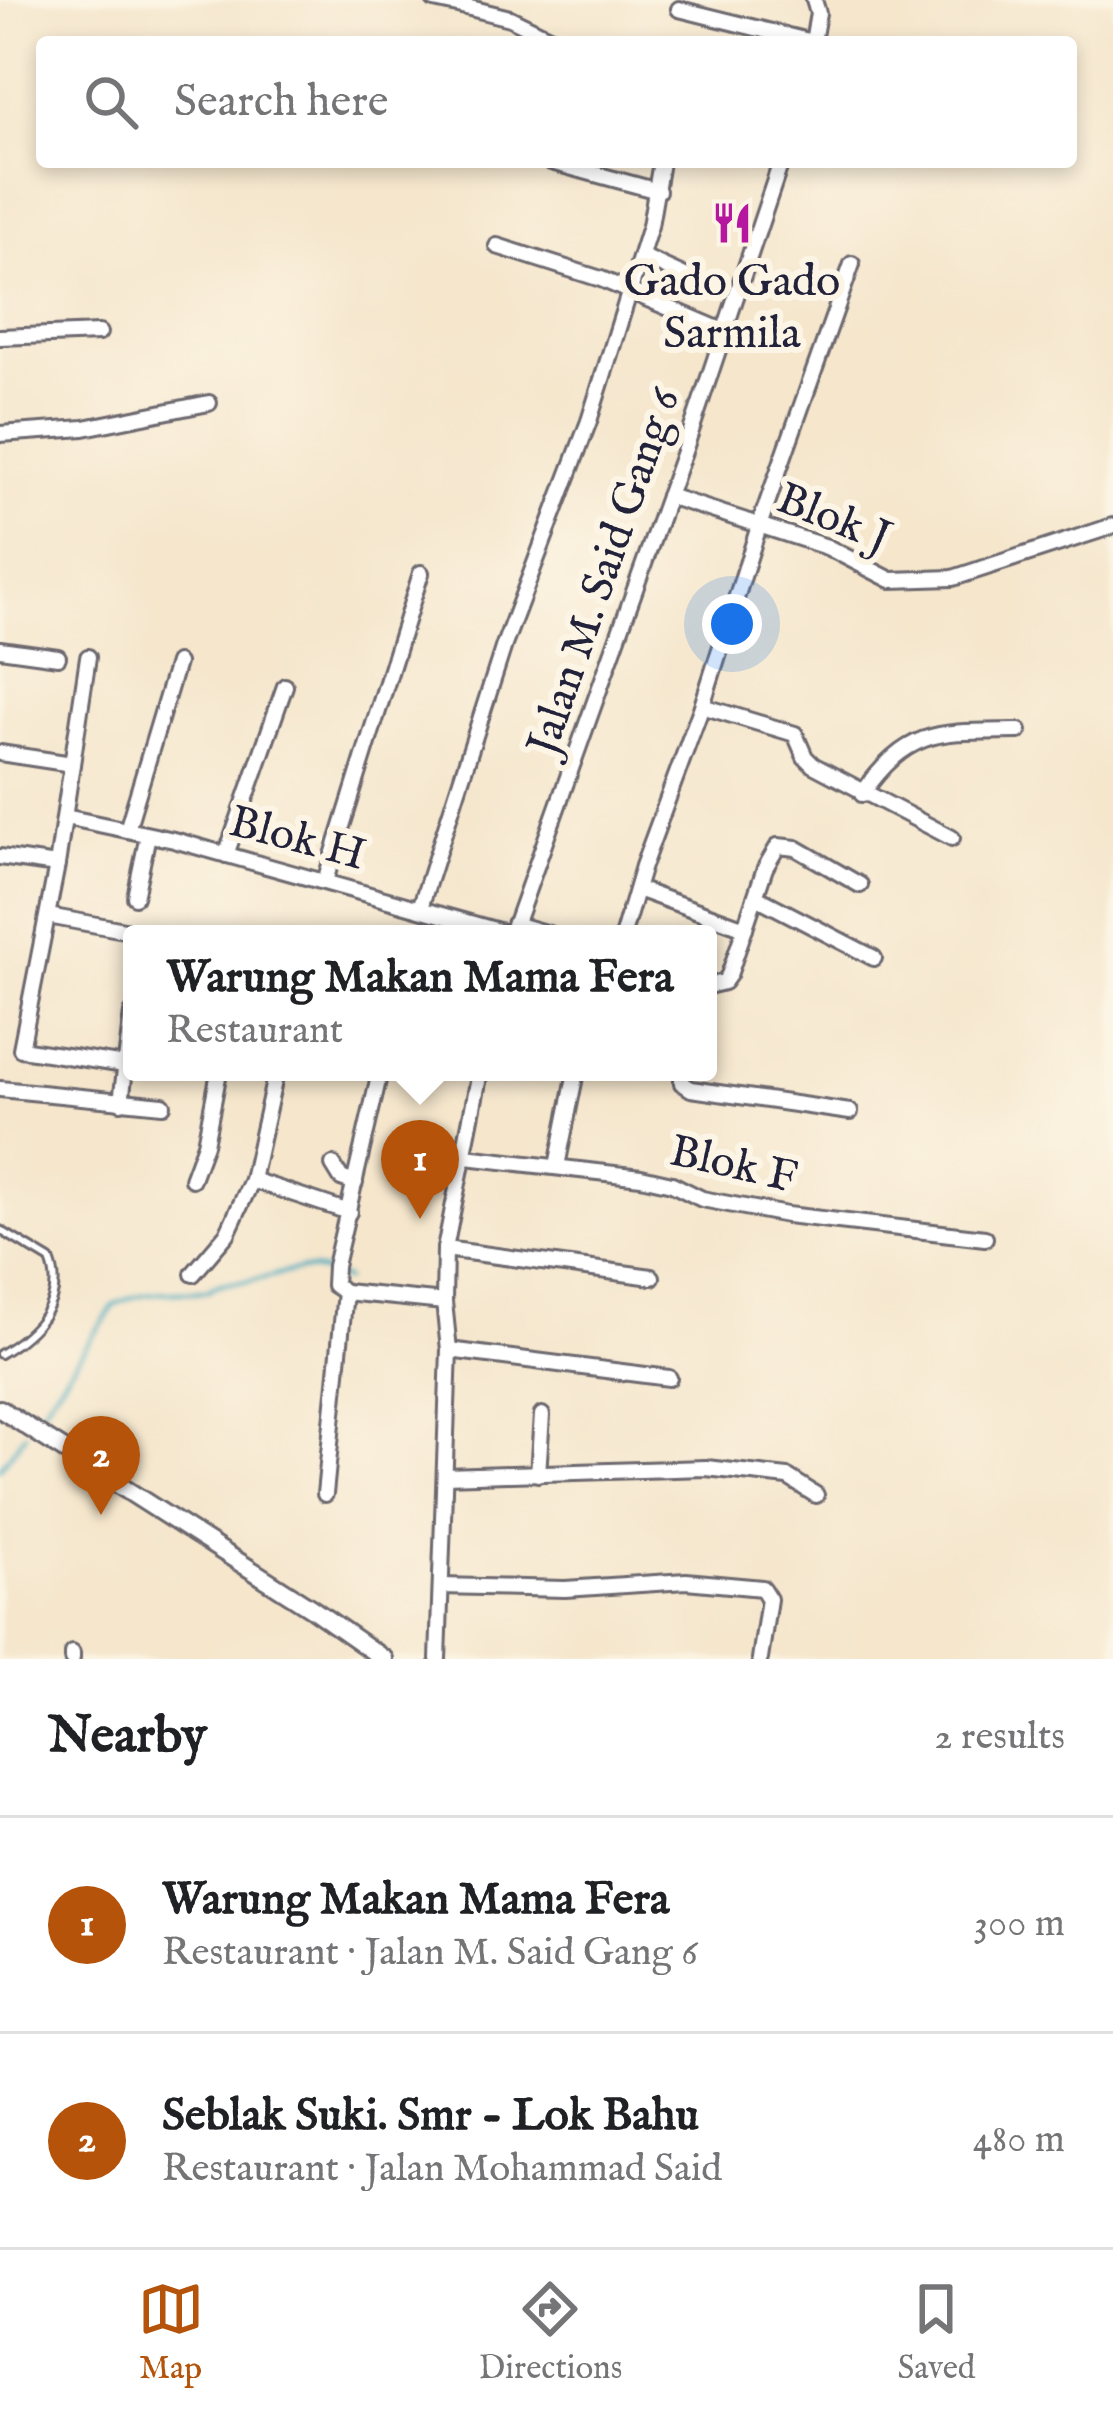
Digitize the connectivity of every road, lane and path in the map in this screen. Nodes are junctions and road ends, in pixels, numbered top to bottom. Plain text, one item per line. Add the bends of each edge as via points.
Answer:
1 (434, 0) edge
2 (814, 0) edge
3 (463, 3) edge
4 (679, 9) dead end
5 (547, 36) edge
6 (789, 36) edge
7 (814, 36) edge
8 (573, 168) edge
9 (660, 168) edge
10 (780, 168) edge
11 (658, 191) junction
12 (497, 246) dead end
13 (640, 256) junction
14 (852, 264) dead end
15 (685, 276) dead end
16 (629, 291) junction
17 (723, 331) junction
18 (99, 333) dead end
19 (0, 337) edge
20 (209, 403) dead end
21 (0, 434) edge
22 (668, 496) junction
23 (760, 523) junction
24 (1113, 526) edge
25 (421, 573) dead end
26 (0, 649) edge
27 (58, 657) dead end
28 (88, 657) dead end
29 (177, 663) dead end
30 (285, 686) dead end
31 (702, 706) junction
32 (1019, 731) dead end
33 (0, 753) edge
34 (72, 764) junction
35 (862, 794) junction
36 (65, 817) junction
37 (127, 830) junction
38 (148, 835) junction
39 (952, 838) dead end
40 (226, 855) junction
41 (0, 857) edge
42 (57, 865) junction
43 (325, 881) junction
44 (860, 885) dead end
45 (637, 889) junction
46 (135, 897) dead end
47 (756, 897) junction
48 (421, 908) junction
49 (48, 916) junction
50 (488, 925) edge
51 (514, 925) edge
52 (626, 925) edge
53 (745, 928) junction
54 (123, 930) edge
55 (874, 958) dead end
56 (717, 984) edge
57 (0, 1049) edge
58 (21, 1049) junction
59 (123, 1065) edge
60 (123, 1081) edge
61 (217, 1081) edge
62 (274, 1081) edge
63 (378, 1081) edge
64 (478, 1081) edge
65 (575, 1081) edge
66 (682, 1081) edge
67 (0, 1089) edge
68 (121, 1102) junction
69 (163, 1105) dead end
70 (850, 1112) dead end
71 (466, 1156) junction
72 (333, 1165) dead end
73 (557, 1166) junction
74 (192, 1179) dead end
75 (252, 1180) junction
76 (356, 1183) junction
77 (349, 1212) junction
78 (0, 1230) edge
79 (985, 1238) dead end
80 (446, 1249) junction
81 (193, 1274) dead end
82 (652, 1277) dead end
83 (340, 1288) junction
84 (444, 1302) junction
85 (449, 1350) junction
86 (0, 1354) edge
87 (669, 1378) dead end
88 (6, 1412) edge
89 (542, 1415) dead end
90 (538, 1474) junction
91 (445, 1476) junction
92 (325, 1494) dead end
93 (816, 1495) dead end
94 (441, 1586) junction
95 (384, 1659) edge
96 (438, 1659) edge
97 (760, 1659) edge

1 - 3 street
2 - 7 street
3 - 5 street
4 - 6 street
8 - 11 street
9 - 11 street
10 - 17 street, Jalan M. Said Gang 6
11 - 13 street
12 - 16 street
13 - 15 street
13 - 16 street
14 - 23 street
16 - 17 street
16 - 48 street
17 - 22 street, Jalan M. Said Gang 6
18 - 19 street
20 - 21 street via 84,428
22 - 23 street, Blok J
22 - 51 street, Jalan M. Said Gang 6
23 - 24 street, Blok J via 875,575 917,581 953,578
23 - 31 street
25 - 43 street
26 - 27 street
28 - 34 street
29 - 37 street
30 - 40 street
31 - 35 street via 795,734 813,766
31 - 45 street
32 - 35 street via 913,740
33 - 34 street
34 - 36 street
35 - 39 street
36 - 37 street, Blok H
36 - 42 street
37 - 38 street, Blok H
38 - 40 street, Blok H
38 - 46 street
40 - 43 street, Blok H
41 - 42 street
42 - 49 street
43 - 48 street, Blok H
44 - 47 street via 782,845 771,853
45 - 52 street
45 - 53 street
47 - 53 street
47 - 55 street
48 - 50 street, Blok H
49 - 54 street
49 - 58 street
53 - 56 street
57 - 58 street
58 - 59 street
60 - 68 street
61 - 74 street
62 - 75 street
63 - 76 street
64 - 71 street
65 - 73 street
66 - 70 street via 692,1090
67 - 68 street
68 - 69 street
71 - 73 street, Blok F
71 - 80 street
72 - 76 street
73 - 79 street, Blok F via 660,1181 693,1196 788,1214
75 - 77 street
75 - 81 street via 226,1234
76 - 77 street
77 - 83 street via 335,1266
78 - 86 lane via 50,1260 56,1284 30,1336
80 - 82 street
80 - 84 street
83 - 84 street
83 - 92 street
84 - 85 street
85 - 87 street
85 - 91 street
88 - 95 street
89 - 90 street
90 - 91 street
90 - 93 street via 706,1468 788,1477
91 - 94 street
94 - 96 street
94 - 97 street via 686,1581 762,1588 769,1599

